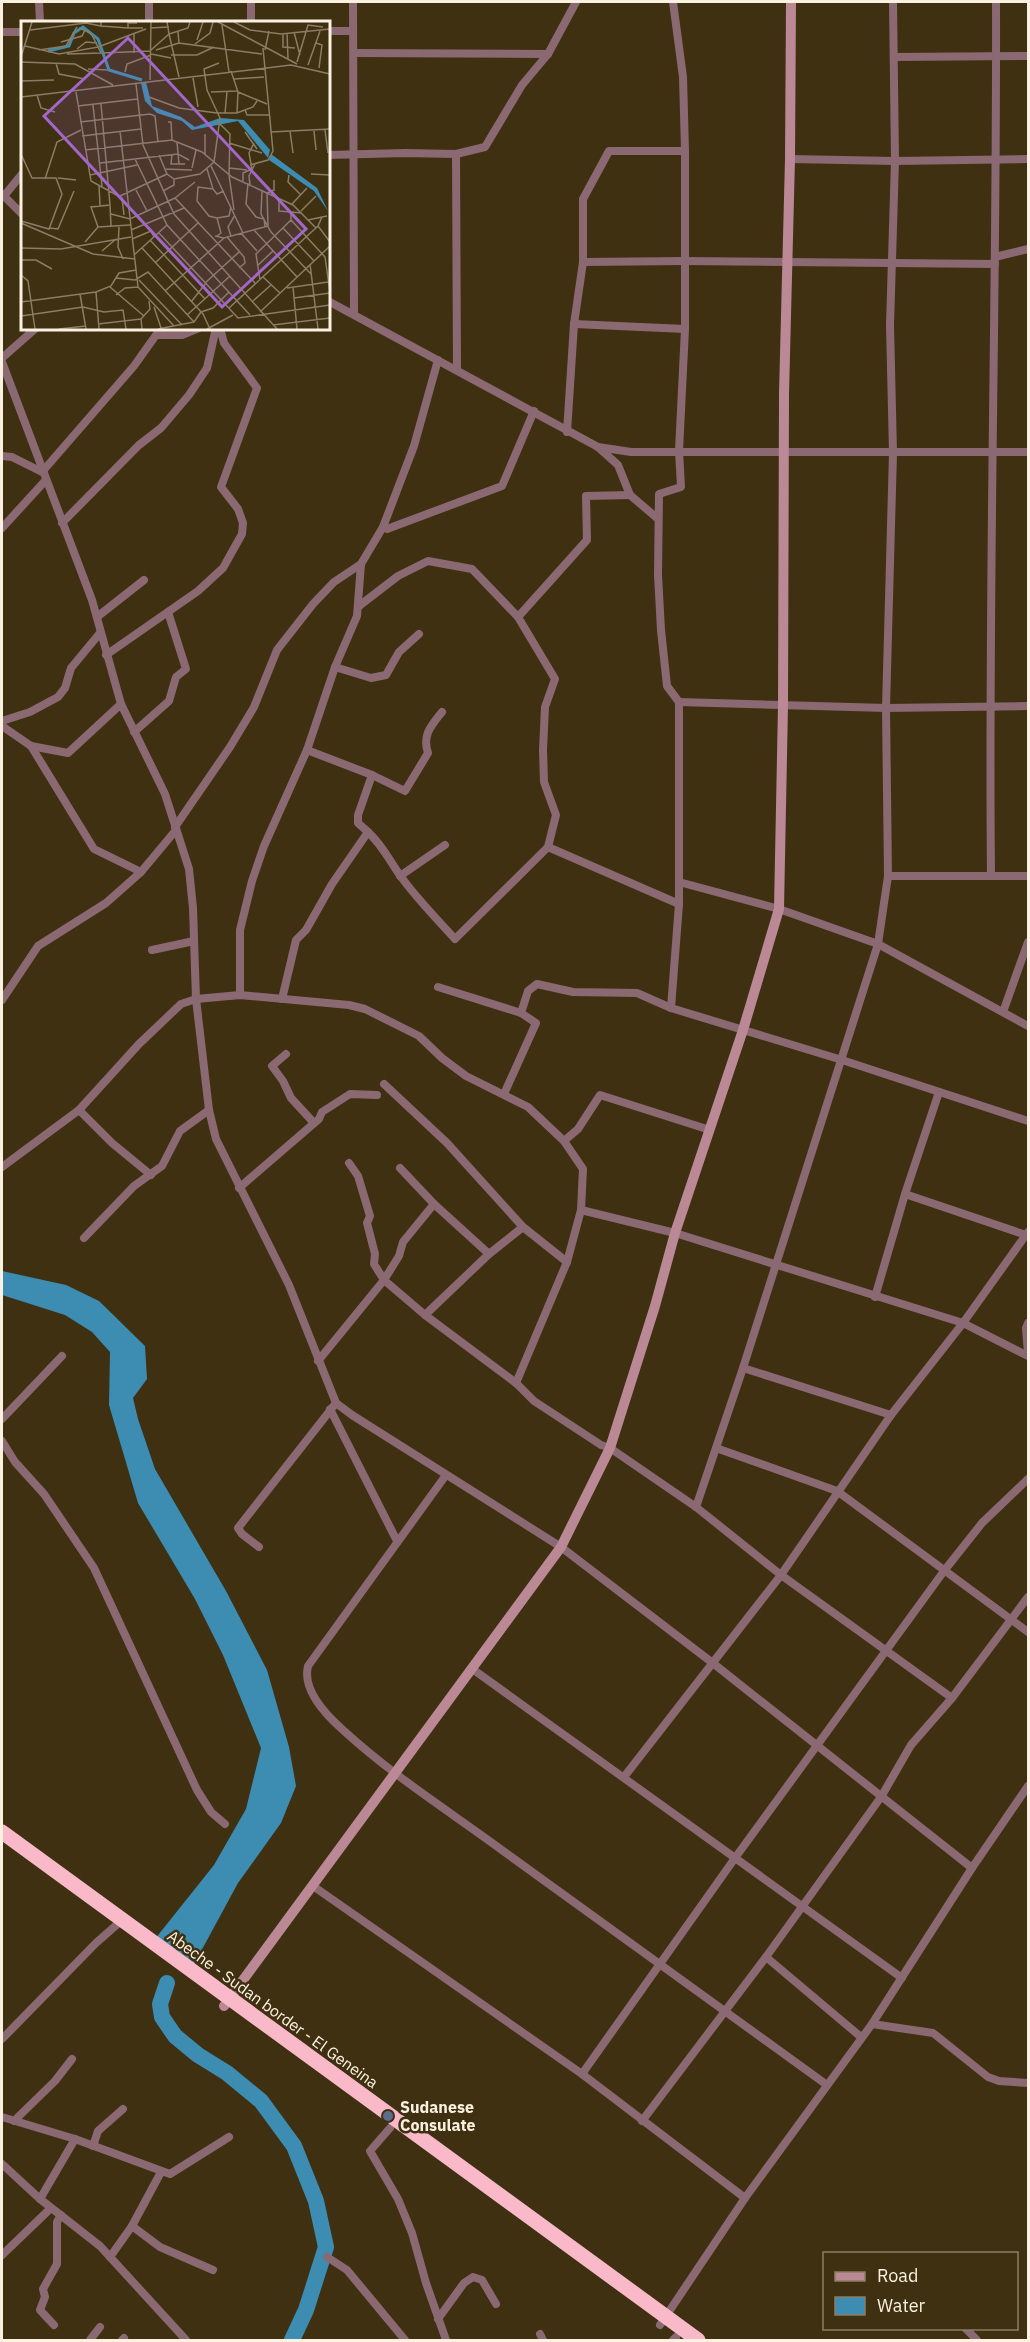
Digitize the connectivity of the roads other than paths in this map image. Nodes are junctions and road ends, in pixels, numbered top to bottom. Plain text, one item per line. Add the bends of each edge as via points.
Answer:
1 (39, 2) edge
2 (149, 2) edge
3 (251, 2) edge
4 (353, 2) edge
5 (576, 2) edge
6 (673, 2) edge
7 (791, 2) edge
8 (893, 2) edge
9 (996, 2) edge
10 (40, 21) edge
11 (149, 21) edge
12 (251, 21) edge
13 (330, 31) edge
14 (352, 31) junction
15 (2, 32) edge
16 (21, 32) edge
17 (354, 53) junction
18 (548, 54) junction
19 (1029, 56) edge
20 (894, 57) junction
21 (996, 57) junction
22 (685, 151) junction
23 (456, 154) junction
24 (330, 155) edge
25 (353, 156) junction
26 (790, 159) junction
27 (997, 159) junction
28 (1029, 159) edge
29 (895, 161) junction
30 (21, 175) edge
31 (3, 195) edge
32 (21, 213) edge
33 (1029, 249) edge
34 (685, 261) junction
35 (995, 261) junction
36 (583, 262) junction
37 (786, 263) junction
38 (892, 263) junction
39 (330, 302) edge
40 (354, 313) junction
41 (574, 324) junction
42 (684, 329) junction
43 (34, 330) edge
44 (194, 330) edge
45 (217, 330) edge
46 (219, 330) edge
47 (159, 332) edge
48 (2, 360) edge
49 (438, 360) junction
50 (457, 369) junction
51 (534, 411) junction
52 (567, 432) junction
53 (598, 447) junction
54 (679, 451) junction
55 (784, 452) junction
56 (993, 452) junction
57 (1029, 452) edge
58 (893, 453) junction
59 (2, 456) edge
60 (42, 472) junction
61 (45, 481) junction
62 (630, 495) junction
63 (657, 518) junction
64 (62, 523) junction
65 (383, 527) junction
66 (2, 528) edge
67 (361, 564) junction
68 (144, 580) dead end
69 (358, 606) junction
70 (168, 612) junction
71 (97, 617) junction
72 (518, 617) junction
73 (100, 633) junction
74 (419, 634) dead end
75 (106, 655) junction
76 (335, 667) junction
77 (679, 702) junction
78 (121, 704) junction
79 (783, 705) junction
80 (1029, 706) edge
81 (989, 707) junction
82 (886, 708) junction
83 (442, 712) dead end
84 (2, 721) edge
85 (2, 726) edge
86 (134, 732) junction
87 (31, 746) junction
88 (307, 750) junction
89 (372, 775) junction
90 (176, 828) junction
91 (368, 832) junction
92 (445, 845) dead end
93 (548, 847) junction
94 (141, 872) junction
95 (400, 876) junction
96 (888, 876) junction
97 (991, 876) junction
98 (1029, 876) edge
99 (679, 882) junction
100 (679, 904) junction
101 (778, 909) junction
102 (194, 941) junction
103 (1029, 942) edge
104 (878, 944) junction
105 (152, 950) dead end
106 (438, 987) dead end
107 (240, 995) junction
108 (196, 999) junction
109 (282, 999) junction
110 (2, 1000) edge
111 (671, 1008) junction
112 (1003, 1012) junction
113 (521, 1013) junction
114 (1029, 1026) edge
115 (743, 1030) junction
116 (286, 1054) dead end
117 (842, 1060) junction
118 (384, 1084) dead end
119 (939, 1092) junction
120 (504, 1094) junction
121 (377, 1095) dead end
122 (79, 1110) junction
123 (209, 1110) junction
124 (1029, 1121) edge
125 (314, 1123) junction
126 (710, 1130) junction
127 (564, 1141) junction
128 (349, 1163) dead end
129 (2, 1167) edge
130 (400, 1168) dead end
131 (151, 1175) junction
132 (238, 1188) junction
133 (905, 1194) junction
134 (434, 1204) junction
135 (581, 1210) junction
136 (523, 1227) junction
137 (675, 1233) junction
138 (1027, 1234) edge
139 (84, 1238) dead end
140 (489, 1254) junction
141 (567, 1262) junction
142 (776, 1266) junction
143 (384, 1280) junction
144 (875, 1297) junction
145 (425, 1315) junction
146 (963, 1323) junction
147 (1029, 1323) edge
148 (1029, 1355) edge
149 (62, 1356) dead end
150 (318, 1361) junction
151 (743, 1368) junction
152 (516, 1383) junction
153 (333, 1406) junction
154 (891, 1415) junction
155 (2, 1419) edge
156 (2, 1441) edge
157 (610, 1448) junction
158 (716, 1448) junction
159 (446, 1475) junction
160 (1029, 1479) edge
161 (837, 1491) junction
162 (696, 1507) junction
163 (397, 1541) junction
164 (259, 1547) dead end
165 (561, 1547) junction
166 (944, 1571) junction
167 (781, 1575) junction
168 (1029, 1597) edge
169 (1011, 1619) junction
170 (1029, 1632) edge
171 (886, 1650) junction
172 (714, 1664) junction
173 (471, 1668) junction
174 (952, 1698) junction
175 (816, 1746) junction
176 (394, 1772) junction
177 (624, 1778) junction
178 (1029, 1786) edge
179 (881, 1797) junction
180 (225, 1824) dead end
181 (2, 1832) edge
182 (2, 1844) edge
183 (735, 1858) junction
184 (972, 1868) junction
185 (60, 1880) junction
186 (313, 1886) junction
187 (801, 1906) junction
188 (118, 1925) junction
189 (766, 1957) junction
190 (658, 1965) junction
191 (902, 1978) junction
192 (227, 2002) junction
193 (724, 2012) junction
194 (872, 2024) junction
195 (861, 2037) junction
196 (2, 2039) edge
197 (72, 2059) dead end
198 (582, 2074) junction
199 (1029, 2084) edge
200 (827, 2085) junction
201 (123, 2109) dead end
202 (2, 2118) edge
203 (15, 2121) junction
204 (642, 2121) junction
205 (390, 2128) junction
206 (229, 2137) dead end
207 (75, 2139) junction
208 (93, 2146) junction
209 (2, 2164) edge
210 (161, 2172) junction
211 (475, 2183) junction
212 (745, 2198) junction
213 (40, 2199) junction
214 (51, 2208) junction
215 (61, 2214) junction
216 (132, 2226) junction
217 (2, 2255) edge
218 (110, 2257) junction
219 (327, 2257) dead end
220 (213, 2270) dead end
221 (496, 2304) dead end
222 (438, 2319) junction
223 (662, 2320) junction
224 (54, 2325) dead end
225 (100, 2327) dead end
226 (677, 2339) edge
227 (90, 2340) edge
228 (186, 2340) edge
229 (405, 2340) edge
230 (446, 2340) edge
231 (698, 2340) edge

1 - 10 street
2 - 11 street
3 - 12 street
4 - 14 street
5 - 18 street
6 - 22 street via 683,77
7 - 26 street
8 - 20 street
9 - 21 street
13 - 14 street
14 - 17 street
15 - 16 street
17 - 18 street
17 - 25 street
18 - 23 street via 522,85 485,147
19 - 21 street
20 - 21 street
20 - 29 street
21 - 27 street
22 - 34 street
22 - 36 street via 609,151 583,199
23 - 25 street
23 - 50 street
24 - 25 street
25 - 40 street
26 - 29 street
26 - 37 street
27 - 28 street
27 - 29 street
27 - 35 street
29 - 38 street
30 - 31 street
31 - 32 street
33 - 35 street
34 - 36 street
34 - 37 street
34 - 42 street
35 - 38 street
35 - 56 street
36 - 41 street
37 - 38 street
37 - 55 street
38 - 58 street
39 - 40 street
40 - 49 street
41 - 42 street
41 - 52 street
42 - 54 street
43 - 48 street
44 - 47 street via 182,335
45 - 64 street via 207,368 189,395
46 - 70 street via 257,388 221,487 238,509 242,534 223,568
47 - 60 street
48 - 60 street
49 - 50 street
49 - 65 street via 414,446
50 - 51 street
51 - 52 street
51 - 65 street via 502,486 387,529
52 - 53 street
53 - 54 street via 631,452
53 - 62 street via 618,465
54 - 55 street
54 - 63 street via 681,487 658,494
55 - 58 street
55 - 79 street
56 - 57 street
56 - 58 street
56 - 81 street
58 - 82 street
59 - 60 street
60 - 61 street
61 - 64 street
61 - 66 street
62 - 63 street
62 - 72 street via 586,496 587,540
63 - 77 street via 658,586 667,686
64 - 71 street
65 - 67 street
67 - 69 street
67 - 90 street via 334,582 313,603 277,650 254,707
68 - 71 street
69 - 72 street via 399,576 428,561 472,569
69 - 76 street
70 - 75 street
70 - 86 street via 186,669 176,677 169,701
71 - 73 street
72 - 93 street via 555,679 545,707 543,750 544,782 556,815
73 - 75 street
73 - 84 street via 71,668 58,697
74 - 76 street via 399,652 386,675 371,678
75 - 78 street
76 - 88 street
77 - 79 street
77 - 99 street
78 - 86 street
78 - 87 street via 68,753
79 - 82 street
79 - 101 street
80 - 81 street
81 - 82 street
81 - 97 street
82 - 96 street
83 - 89 street via 427,731 428,753 405,791
85 - 87 street
86 - 90 street via 165,794
87 - 94 street via 94,849
88 - 89 street
88 - 107 street via 252,881 240,930
89 - 91 street via 358,815 358,823
90 - 94 street
90 - 102 street via 189,870
91 - 95 street via 388,854
91 - 109 street via 296,940
92 - 95 street
93 - 95 street via 455,939
93 - 100 street
94 - 110 street via 106,903 38,946
96 - 97 street
96 - 104 street
97 - 98 street
99 - 100 street
99 - 101 street
100 - 111 street
101 - 104 street
101 - 115 street
102 - 105 street
102 - 108 street
103 - 112 street
104 - 112 street
104 - 117 street
106 - 113 street
107 - 108 street
107 - 109 street
108 - 122 street via 172,1012
108 - 123 street
109 - 120 street via 364,1009 419,1036 466,1076
111 - 113 street via 637,993 573,992 537,984 528,991
111 - 115 street
112 - 114 street
113 - 120 street via 536,1023
115 - 117 street
115 - 126 street
116 - 125 street via 272,1066 291,1098
117 - 119 street
117 - 142 street
118 - 136 street via 447,1143
119 - 124 street
119 - 133 street
120 - 127 street via 528,1107
121 - 125 street via 350,1094 322,1112
122 - 129 street
122 - 131 street
123 - 131 street via 180,1131 162,1166
123 - 132 street via 216,1139
125 - 132 street
126 - 127 street via 600,1095 578,1128
126 - 137 street
127 - 135 street via 583,1169
128 - 143 street via 358,1176 370,1216 367,1223 374,1264
130 - 134 street
131 - 139 street via 121,1198
132 - 150 street via 289,1285
133 - 138 street
133 - 144 street
134 - 140 street
134 - 143 street via 403,1242
135 - 137 street
135 - 141 street
136 - 140 street
136 - 141 street
137 - 142 street
137 - 157 street
138 - 146 street
140 - 145 street
141 - 152 street
142 - 144 street
142 - 151 street
143 - 145 street
143 - 150 street
144 - 146 street
145 - 152 street
146 - 148 street
146 - 154 street
147 - 148 street
149 - 155 street
150 - 153 street
151 - 154 street
151 - 158 street
152 - 157 street via 534,1401
153 - 159 street
153 - 163 street
153 - 164 street via 238,1528
154 - 161 street
156 - 180 street via 94,1568 197,1790 211,1812
157 - 162 street
157 - 165 street
158 - 161 street
158 - 162 street
159 - 163 street
159 - 165 street
160 - 166 street via 982,1523
161 - 166 street
161 - 167 street
162 - 167 street
163 - 176 street via 305,1675 323,1709 342,1730
165 - 172 street
165 - 173 street
166 - 169 street
166 - 171 street
167 - 171 street
167 - 172 street
168 - 169 street
169 - 170 street
169 - 174 street
171 - 174 street
171 - 175 street
172 - 175 street
172 - 177 street
173 - 176 street
173 - 177 street
174 - 179 street via 911,1745
175 - 179 street
175 - 183 street
176 - 186 street
176 - 190 street
177 - 183 street
178 - 184 street
179 - 184 street
179 - 187 street
181 - 185 highway, Abeche - Sudan border - El Geneina
182 - 185 highway, Abeche - Sudan border - El Geneina
183 - 187 street
183 - 190 street
184 - 191 street
185 - 188 highway, Abeche - Sudan border - El Geneina
186 - 192 street
186 - 198 street
187 - 189 street
187 - 191 street
188 - 192 highway, Abeche - Sudan border - El Geneina
188 - 196 street
189 - 193 street
189 - 195 street
190 - 193 street
190 - 198 street
191 - 194 street
192 - 205 highway, Abeche - Sudan border - El Geneina
192 - 211 highway, Abeche - Sudan border - El Geneina
193 - 200 street
193 - 204 street
194 - 195 street
194 - 199 street via 933,2033 988,2077
195 - 200 street
197 - 203 street
198 - 204 street
200 - 212 street
201 - 208 street via 98,2130
202 - 203 street
203 - 207 street
204 - 212 street
205 - 211 highway, Abeche - Sudan border - El Geneina
205 - 222 street via 370,2151 398,2199 412,2233
206 - 210 street via 170,2174
207 - 208 street
207 - 213 street
208 - 210 street
209 - 213 street
210 - 216 street
211 - 223 highway, Abeche - Sudan border - El Geneina
212 - 223 street
213 - 214 street
214 - 215 street
214 - 217 street
215 - 218 street
215 - 224 street via 57,2222 57,2264 43,2289 45,2297 40,2310
216 - 218 street
216 - 220 street via 160,2247
218 - 228 street
219 - 229 street via 347,2270
221 - 222 street via 482,2280 473,2277 464,2283
222 - 230 street
223 - 226 highway, Abeche - Sudan border - El Geneina
223 - 231 highway, Abeche - Sudan border - El Geneina
225 - 227 street

